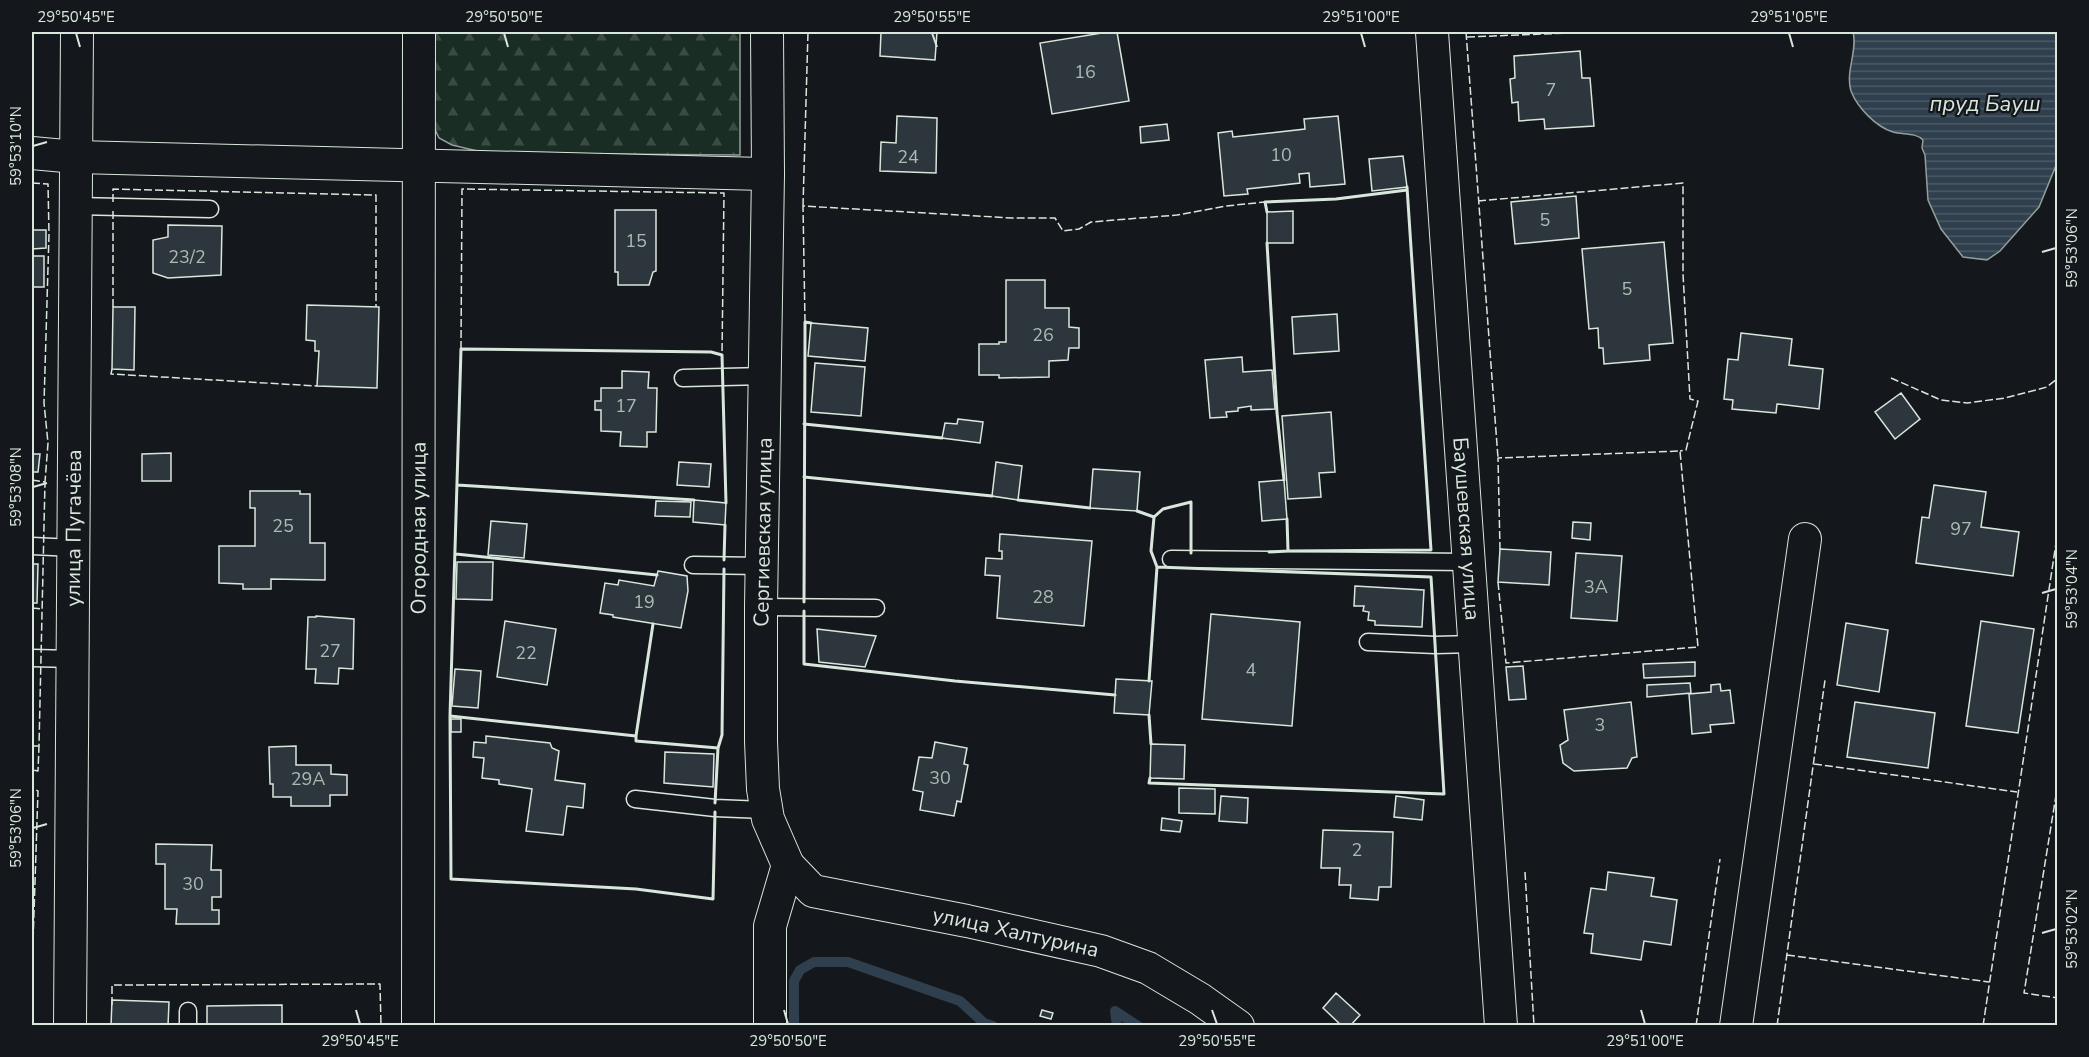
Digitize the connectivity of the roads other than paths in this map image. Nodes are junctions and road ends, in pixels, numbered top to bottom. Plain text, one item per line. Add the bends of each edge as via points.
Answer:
1 (77, 32) edge
2 (419, 32) edge
3 (767, 32) edge
4 (1432, 32) edge
5 (32, 153) edge
6 (76, 157) junction
7 (420, 165) junction
8 (768, 174) junction
9 (76, 206) junction
10 (210, 208) dead end
11 (765, 376) junction
12 (682, 378) dead end
13 (1805, 539) dead end
14 (32, 546) edge
15 (74, 548) junction
16 (1171, 559) dead end
17 (1468, 562) junction
18 (693, 565) dead end
19 (762, 566) junction
20 (761, 607) junction
21 (876, 608) dead end
22 (1368, 642) dead end
23 (1474, 644) junction
24 (32, 658) edge
25 (73, 659) junction
26 (635, 799) dead end
27 (767, 810) junction
28 (788, 865) junction
29 (70, 1026) edge
30 (418, 1026) edge
31 (770, 1026) edge
32 (1238, 1026) edge
33 (1501, 1026) edge
34 (1736, 1026) edge

1 - 6 street, улица Пугачёва
2 - 7 street, Огородная улица
3 - 8 street, Сергиевская улица
4 - 17 street, Баушевская улица
5 - 6 street
6 - 7 street
6 - 9 street, улица Пугачёва
7 - 8 street
7 - 30 street, Огородная улица
8 - 11 street, Сергиевская улица
9 - 10 lane
9 - 15 street, улица Пугачёва
11 - 12 lane
11 - 19 street, Сергиевская улица
13 - 34 street
14 - 15 lane
15 - 25 street, улица Пугачёва
16 - 17 lane
17 - 23 street, Баушевская улица
18 - 19 lane
19 - 20 street, Сергиевская улица
20 - 21 lane
20 - 27 street, Сергиевская улица via 761,741
22 - 23 lane
23 - 33 street, Баушевская улица
24 - 25 lane
25 - 29 street, улица Пугачёва
26 - 27 lane
27 - 28 street, Сергиевская улица
28 - 31 street via 770,926
28 - 32 street, улица Халтурина via 813,891 1101,951 1148,968

